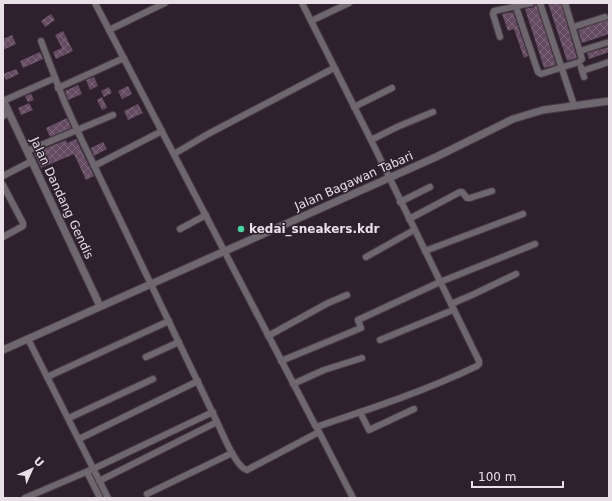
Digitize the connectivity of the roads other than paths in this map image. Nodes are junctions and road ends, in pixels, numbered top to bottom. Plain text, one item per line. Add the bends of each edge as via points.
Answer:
1 (95, 3) edge
2 (165, 3) edge
3 (302, 3) edge
4 (349, 3) edge
5 (531, 3) edge
6 (540, 3) edge
7 (565, 3) edge
8 (522, 4) edge
9 (498, 6) edge
10 (516, 7) junction
11 (605, 17) dead end
12 (311, 21) junction
13 (573, 27) junction
14 (109, 30) junction
15 (500, 37) dead end
16 (41, 42) dead end
17 (609, 42) edge
18 (580, 51) junction
19 (124, 58) junction
20 (579, 62) junction
21 (609, 62) edge
22 (562, 67) junction
23 (334, 68) junction
24 (55, 78) junction
25 (58, 88) junction
26 (392, 88) dead end
27 (3, 100) edge
28 (609, 101) edge
29 (574, 106) junction
30 (354, 107) junction
31 (433, 112) dead end
32 (6, 115) edge
33 (113, 115) dead end
34 (77, 130) junction
35 (162, 131) junction
36 (370, 140) junction
37 (27, 151) junction
38 (174, 154) junction
39 (32, 161) junction
40 (94, 166) junction
41 (3, 176) edge
42 (389, 178) junction
43 (3, 185) edge
44 (430, 187) dead end
45 (492, 191) dead end
46 (400, 202) junction
47 (523, 214) dead end
48 (206, 215) junction
49 (409, 219) junction
50 (180, 229) dead end
51 (414, 230) junction
52 (3, 237) edge
53 (535, 244) dead end
54 (224, 251) junction
55 (424, 251) junction
56 (366, 257) dead end
57 (516, 274) dead end
58 (440, 282) junction
59 (151, 284) junction
60 (347, 295) dead end
61 (100, 306) junction
62 (452, 307) junction
63 (169, 321) junction
64 (268, 336) junction
65 (28, 339) junction
66 (380, 340) dead end
67 (179, 342) junction
68 (3, 350) edge
69 (146, 357) dead end
70 (362, 358) dead end
71 (281, 361) junction
72 (47, 377) junction
73 (153, 379) dead end
74 (198, 381) junction
75 (293, 384) junction
76 (414, 409) dead end
77 (212, 412) junction
78 (360, 412) junction
79 (69, 418) junction
80 (217, 422) junction
81 (318, 430) junction
82 (79, 439) junction
83 (232, 453) junction
84 (90, 470) junction
85 (99, 481) junction
86 (148, 494) dead end
87 (97, 497) edge
88 (26, 498) edge
89 (108, 498) edge
90 (353, 498) edge

1 - 14 street
2 - 14 street
3 - 12 street
4 - 12 street
5 - 8 street
6 - 22 street
7 - 13 street
8 - 10 street
9 - 10 street
9 - 15 street via 493,13
10 - 22 street via 538,73
11 - 13 street
12 - 23 street
13 - 18 street
14 - 19 street
16 - 24 street
17 - 18 street
18 - 20 street via 582,59
19 - 25 street
19 - 35 street
20 - 21 street via 583,74
20 - 22 street
22 - 29 street
23 - 30 street
23 - 38 street
24 - 25 street
24 - 27 street
25 - 34 street
26 - 30 street
27 - 32 street, Jalan Dandang Gendis
28 - 29 street, Jalan Bagawan Tabari
29 - 42 street, Jalan Bagawan Tabari via 522,115
30 - 36 street
31 - 36 street
32 - 37 street, Jalan Dandang Gendis
33 - 34 street
34 - 37 street
34 - 40 street
35 - 38 street
35 - 40 street
36 - 42 street
37 - 39 street, Jalan Dandang Gendis
38 - 48 street
39 - 41 street
39 - 61 street, Jalan Dandang Gendis
40 - 59 street
42 - 46 street
42 - 54 street, Jalan Bagawan Tabari
43 - 52 street via 23,226
44 - 46 street
45 - 49 street via 470,198 460,192
46 - 49 street
47 - 55 street
48 - 50 street
48 - 54 street
49 - 51 street
51 - 55 street
51 - 56 street
53 - 58 street
54 - 59 street, Jalan Bagawan Tabari
54 - 64 street
55 - 58 street
57 - 62 street
58 - 62 street
58 - 71 street via 358,320 361,328
59 - 61 street, Jalan Bagawan Tabari
59 - 63 street
60 - 64 street
61 - 65 street, Jalan Bagawan Tabari
62 - 66 street
62 - 78 street via 479,364 450,379
63 - 67 street
63 - 72 street
64 - 71 street
65 - 68 street, Jalan Bagawan Tabari
65 - 72 street
67 - 69 street
67 - 74 street
70 - 75 street via 324,370
71 - 75 street
72 - 79 street
73 - 79 street
74 - 77 street
74 - 82 street
75 - 81 street
76 - 78 street via 369,430
77 - 80 street
77 - 84 street
78 - 81 street
79 - 82 street
80 - 83 street
80 - 85 street
81 - 83 street via 247,470 242,468
81 - 90 street
82 - 84 street
83 - 86 street
84 - 85 street
84 - 87 street
84 - 88 street
85 - 89 street

